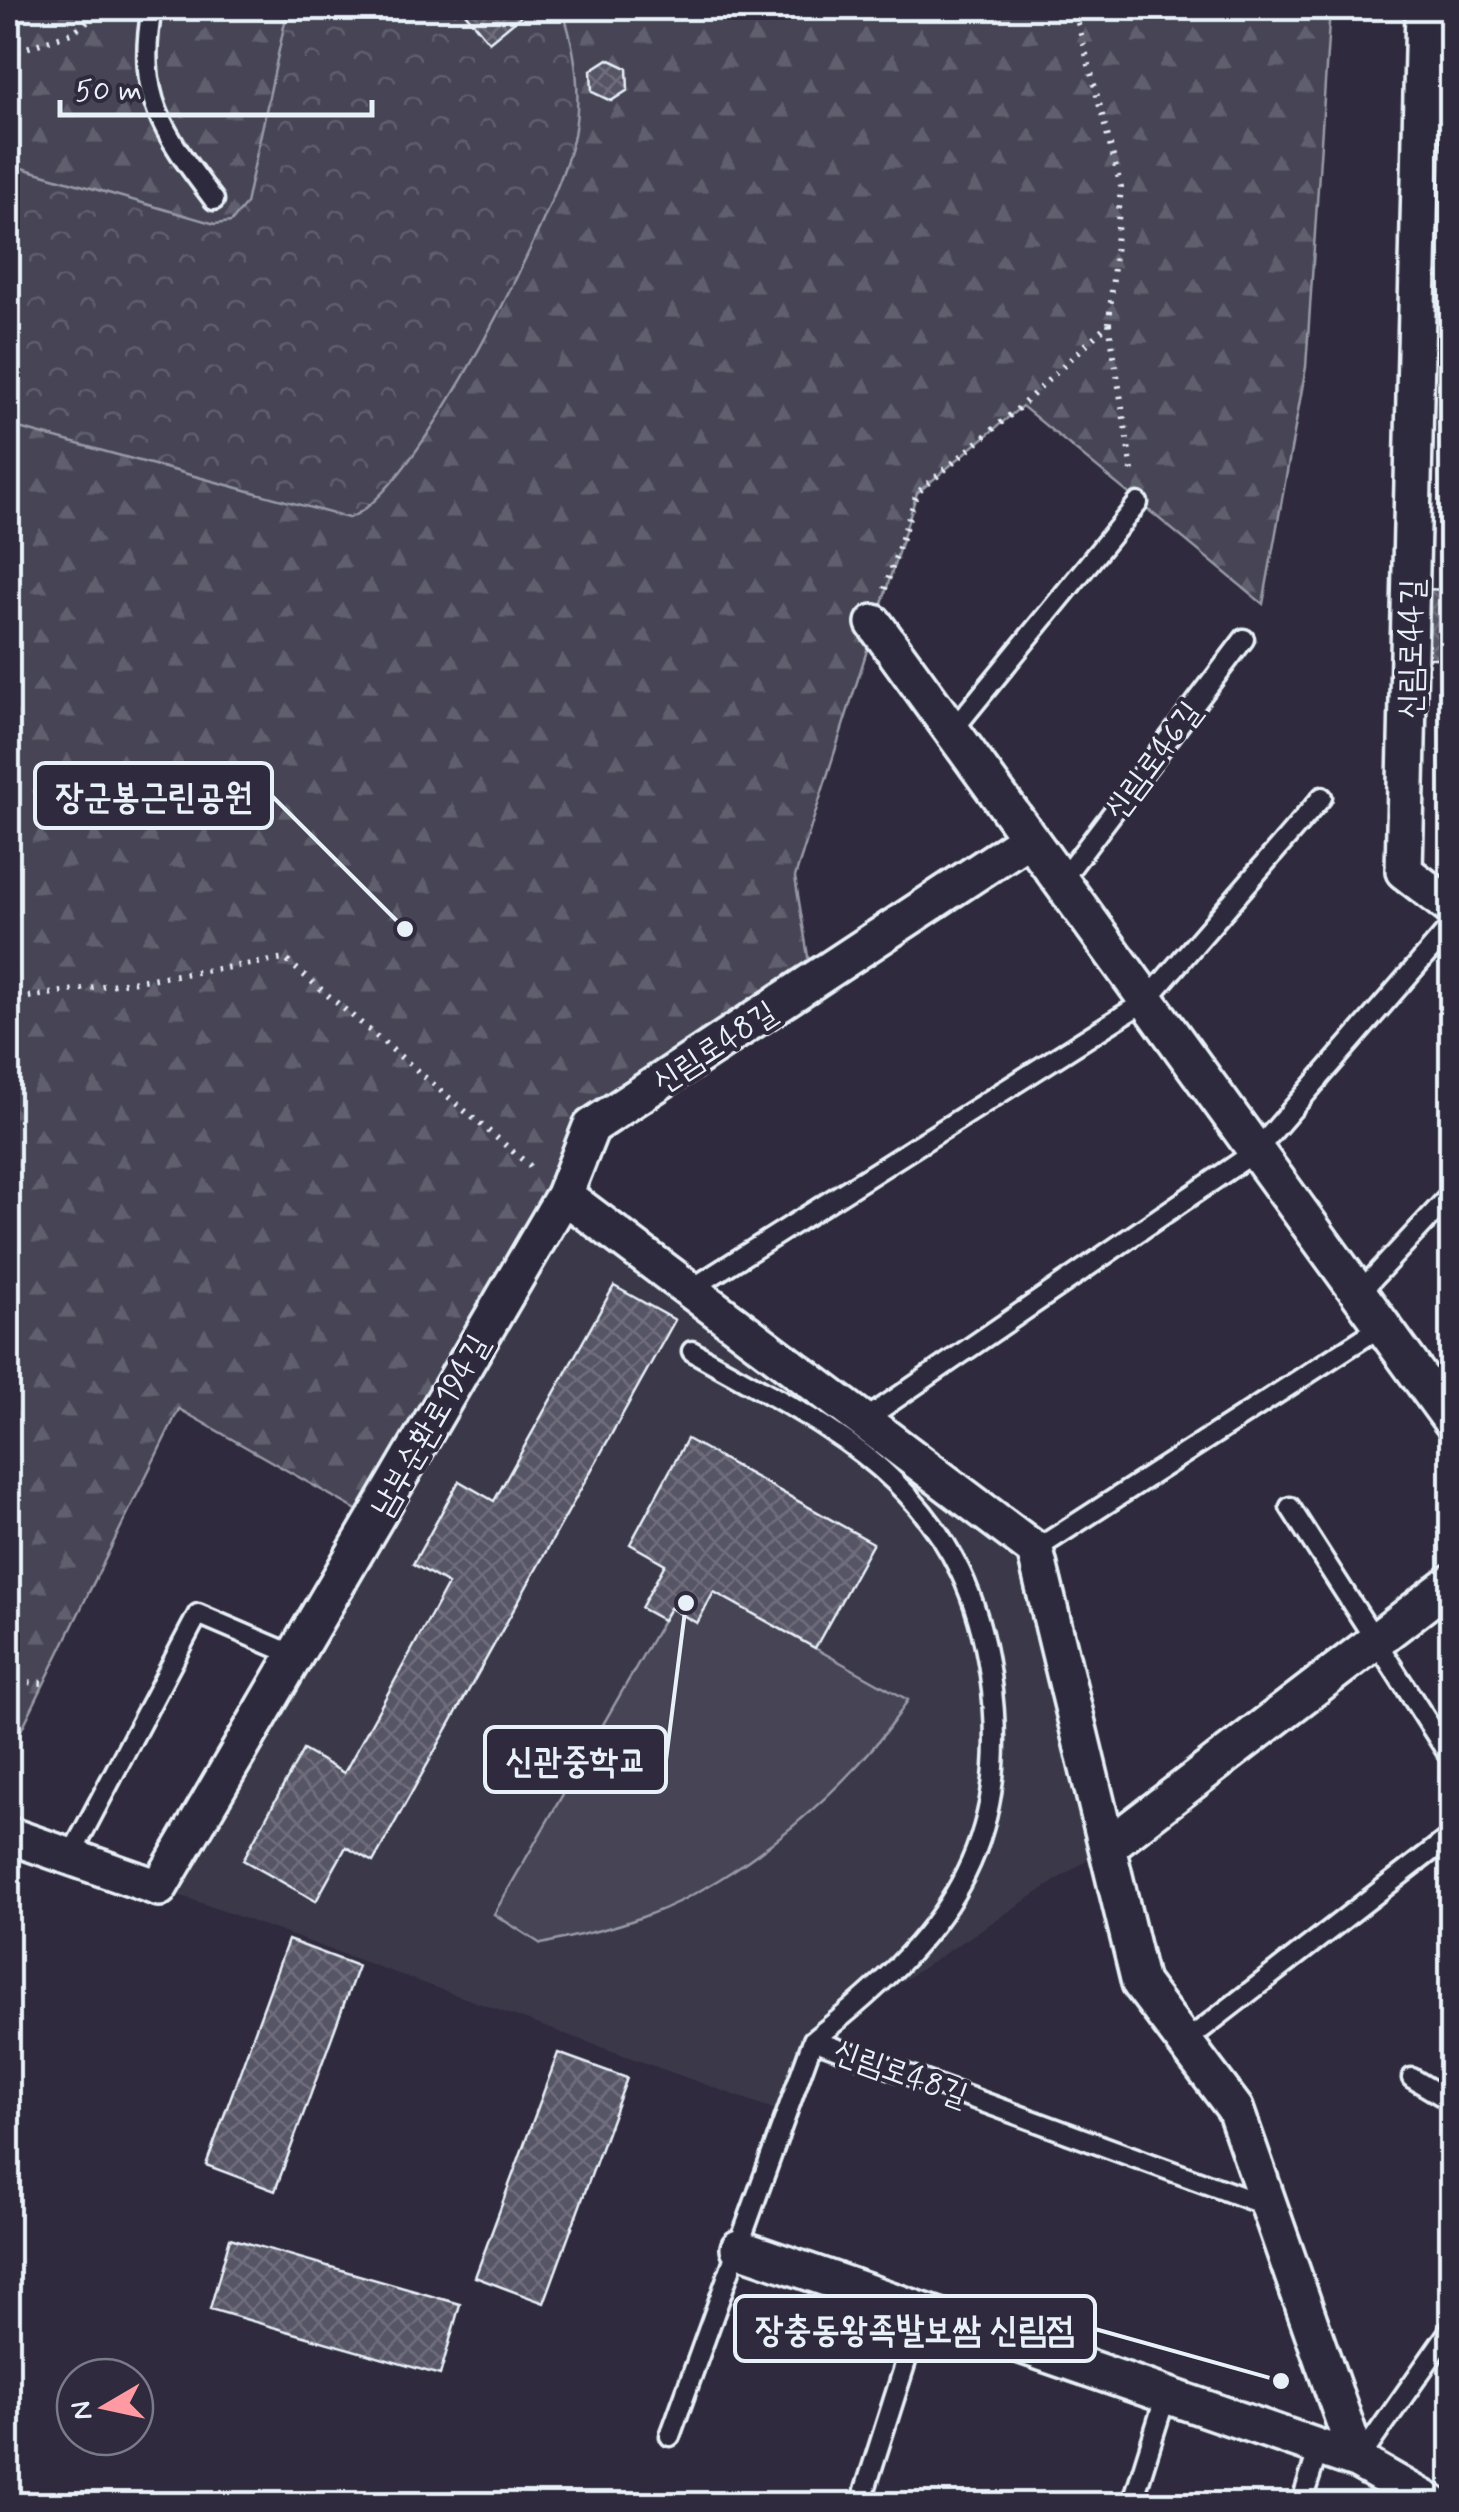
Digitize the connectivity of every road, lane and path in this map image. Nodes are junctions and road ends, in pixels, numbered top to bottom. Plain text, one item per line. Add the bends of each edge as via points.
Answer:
1 (108, 8) edge
2 (152, 8) edge
3 (1074, 8) edge
4 (1424, 8) edge
5 (8, 54) edge
6 (214, 200) dead end
7 (1109, 323) junction
8 (1138, 503) joint
9 (874, 623) joint
10 (1244, 639) dead end
11 (952, 731) junction
12 (1322, 797) dead end
13 (1029, 838) junction
14 (1061, 881) junction
15 (1452, 908) edge
16 (1452, 925) edge
17 (8, 1000) edge
18 (1146, 1000) junction
19 (1256, 1151) junction
20 (1452, 1193) edge
21 (564, 1195) junction
22 (690, 1289) junction
23 (1358, 1294) junction
24 (1382, 1326) junction
25 (692, 1351) dead end
26 (866, 1419) junction
27 (1452, 1422) edge
28 (1290, 1507) dead end
29 (1035, 1550) junction
30 (1452, 1582) edge
31 (1375, 1640) junction
32 (294, 1655) junction
33 (8, 1681) edge
34 (44, 1682) dead end
35 (1452, 1760) edge
36 (8, 1835) edge
37 (1452, 1835) edge
38 (1106, 1847) junction
39 (70, 1857) junction
40 (813, 2040) junction
41 (1185, 2042) junction
42 (1412, 2078) dead end
43 (1452, 2102) edge
44 (1271, 2208) junction
45 (739, 2248) junction
46 (922, 2310) junction
47 (1452, 2327) edge
48 (1166, 2395) junction
49 (670, 2436) dead end
50 (1319, 2448) junction
51 (1358, 2461) junction
52 (864, 2490) dead end
53 (1132, 2504) edge
54 (1301, 2504) edge
55 (1433, 2504) edge

1 - 5 path via 71,33
2 - 6 lane via 145,60 153,107 168,139
3 - 7 path via 1121,187
4 - 15 street, 신림로44길 via 1404,871
7 - 8 path
7 - 9 path via 917,493
8 - 11 lane
9 - 11 street
10 - 14 lane, 신림로46길
11 - 13 street
12 - 18 lane
13 - 14 street
13 - 21 street, 신림로48길 via 591,1127
14 - 18 street
16 - 19 lane
17 - 21 path via 285,959
18 - 19 street
18 - 22 lane
19 - 23 street
19 - 26 lane
20 - 23 lane
21 - 22 street
21 - 32 street, 남부순환로194길
22 - 26 street
23 - 24 street
24 - 27 street
24 - 29 lane
25 - 40 lane via 833,1434 894,1480 939,1530 965,1574 983,1627 997,1722 996,1775 984,1834 923,1942 880,1988
26 - 29 street
28 - 31 lane
29 - 38 street
30 - 31 street
31 - 35 lane
31 - 38 street
32 - 39 street, 남부순환로194길 via 159,1888
32 - 39 lane via 198,1614
33 - 34 path
36 - 39 street, 남부순환로194길
37 - 41 lane
38 - 41 street via 1140,1983
40 - 44 lane, 신림로48길
40 - 45 lane, 신림로48길
41 - 44 street via 1235,2110
42 - 43 lane
44 - 51 street
45 - 46 street
45 - 49 lane, 신림로48길
46 - 48 street
46 - 52 lane
47 - 51 lane
48 - 50 street
48 - 53 lane
50 - 51 street
50 - 54 lane
51 - 55 street

